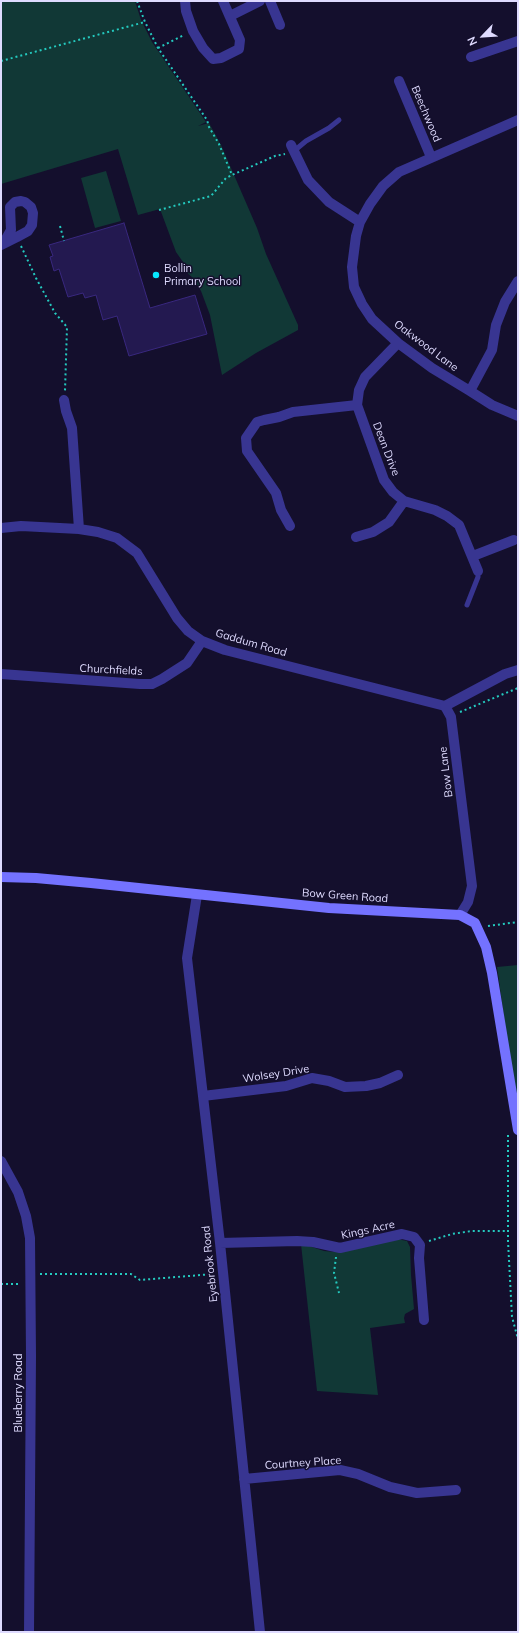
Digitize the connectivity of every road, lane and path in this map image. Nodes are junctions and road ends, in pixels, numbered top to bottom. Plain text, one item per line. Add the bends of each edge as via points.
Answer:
1 (137, 1) edge
2 (185, 1) edge
3 (223, 1) edge
4 (260, 1) edge
5 (270, 1) edge
6 (230, 16) junction
7 (145, 22) junction
8 (280, 25) dead end
9 (193, 31) junction
10 (518, 41) edge
11 (158, 48) junction
12 (471, 57) dead end
13 (1, 61) edge
14 (399, 81) dead end
15 (339, 120) dead end
16 (518, 120) edge
17 (292, 148) junction
18 (431, 157) junction
19 (232, 175) junction
20 (159, 210) dead end
21 (360, 222) junction
22 (60, 226) dead end
23 (17, 237) junction
24 (64, 241) dead end
25 (2, 244) edge
26 (518, 281) edge
27 (398, 343) junction
28 (470, 391) junction
29 (64, 400) joint
30 (357, 406) junction
31 (518, 416) edge
32 (404, 501) junction
33 (290, 526) dead end
34 (1, 528) edge
35 (79, 529) junction
36 (356, 537) dead end
37 (514, 540) dead end
38 (473, 556) junction
39 (478, 571) joint
40 (467, 605) dead end
41 (202, 641) junction
42 (518, 670) edge
43 (1, 674) edge
44 (518, 688) edge
45 (445, 706) junction
46 (451, 717) junction
47 (1, 877) edge
48 (197, 895) junction
49 (460, 915) junction
50 (518, 922) edge
51 (477, 928) junction
52 (398, 1075) dead end
53 (203, 1096) junction
54 (507, 1129) dead end
55 (518, 1130) edge
56 (1, 1161) edge
57 (508, 1231) junction
58 (220, 1243) junction
59 (420, 1245) junction
60 (336, 1248) junction
61 (223, 1273) junction
62 (31, 1279) junction
63 (1, 1284) edge
64 (339, 1293) dead end
65 (424, 1320) dead end
66 (518, 1339) edge
67 (244, 1479) junction
68 (456, 1490) dead end
69 (29, 1632) edge
70 (260, 1632) edge

1 - 7 path
2 - 9 street
3 - 6 street
4 - 6 street
5 - 8 street
6 - 9 street via 240,40 239,49 221,58 213,59
7 - 11 path
7 - 13 path
9 - 11 path
10 - 12 street
11 - 19 path via 208,120
14 - 18 street, Beechwood
15 - 17 lane
16 - 18 street, Oakwood Lane
17 - 19 path
17 - 21 street via 308,180 329,202
18 - 21 street, Oakwood Lane via 399,172 383,186
19 - 20 path via 226,178 211,196
21 - 27 street, Oakwood Lane via 352,267 354,287 372,318
22 - 24 path
23 - 25 street
23 - 25 street via 28,231 34,219 31,208 21,201 10,207 11,230
23 - 29 path via 46,296 67,327
26 - 28 street via 505,302 496,324 492,350
27 - 28 street, Oakwood Lane
27 - 30 street via 365,377 359,390
28 - 31 street, Oakwood Lane via 492,405
29 - 35 street via 72,428
30 - 32 street, Dean Drive via 384,480
30 - 33 street via 293,412 257,422 246,438 247,451 276,493 281,510
32 - 36 street via 389,522 373,532
32 - 38 street, Dean Drive via 448,516 459,525
34 - 35 street, Gaddum Road via 21,526
35 - 41 street, Gaddum Road via 117,538 137,552 177,618 188,631
37 - 38 street
38 - 39 street, Dean Drive
39 - 40 lane
41 - 43 street, Churchfields via 187,663 152,684
41 - 45 street, Gaddum Road via 226,650
42 - 45 street via 505,674
44 - 46 path
45 - 46 street, Bow Lane
46 - 49 street, Bow Lane via 472,886 468,902
47 - 48 main road, Bow Green Road via 91,883
48 - 49 main road, Bow Green Road via 329,908
48 - 53 street, Eyebrook Road via 187,958
49 - 51 main road via 475,923
50 - 51 path
51 - 55 main road via 486,948 492,973
52 - 53 street, Wolsey Drive via 366,1086 345,1087 312,1078 286,1086
53 - 58 street, Eyebrook Road
54 - 57 path
56 - 62 street, Blueberry Road via 18,1192 26,1216 30,1238
57 - 59 path via 452,1234
57 - 66 path via 512,1317
58 - 60 street, Kings Acre via 297,1240
58 - 61 street, Eyebrook Road
59 - 60 street, Kings Acre via 414,1238 402,1234
59 - 65 street
60 - 64 path via 334,1273
61 - 62 path via 140,1280 131,1274
61 - 67 street, Eyebrook Road
62 - 63 path
62 - 69 street, Blueberry Road
67 - 68 street, Courtney Place via 340,1470 417,1493
67 - 70 street, Eyebrook Road

